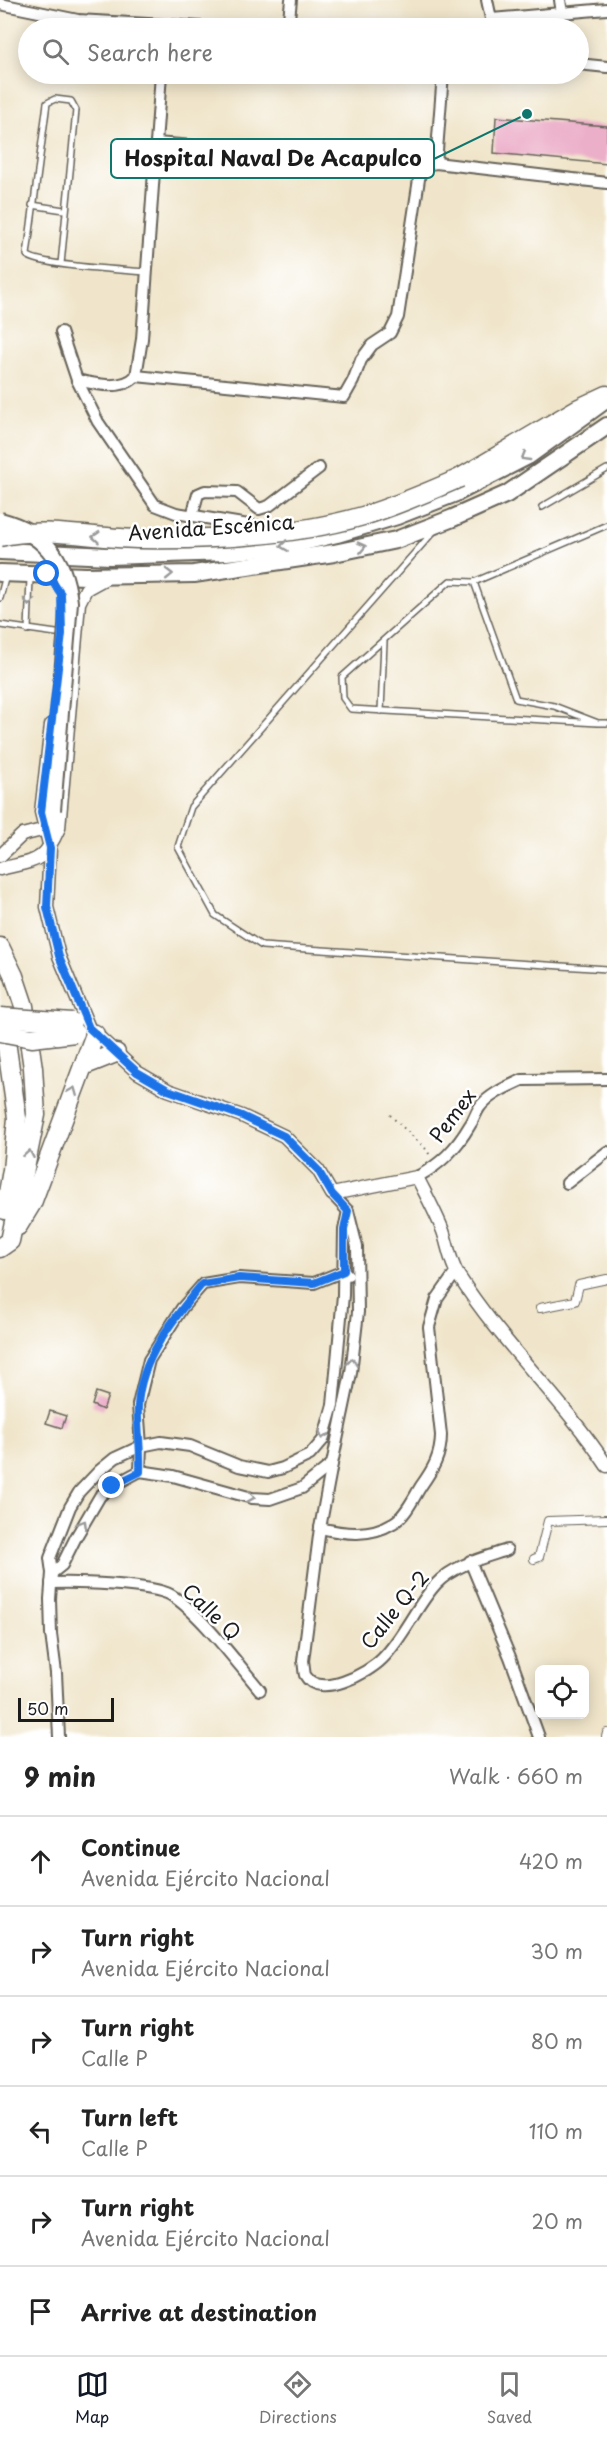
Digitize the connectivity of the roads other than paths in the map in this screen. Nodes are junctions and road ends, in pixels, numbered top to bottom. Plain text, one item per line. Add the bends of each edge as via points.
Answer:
1 (291, 0) edge
2 (487, 0) edge
3 (560, 0) edge
4 (0, 4) edge
5 (607, 9) edge
6 (562, 13) junction
7 (68, 18) edge
8 (289, 18) edge
9 (492, 18) edge
10 (531, 18) edge
11 (589, 65) edge
12 (607, 67) edge
13 (160, 84) edge
14 (442, 84) edge
15 (156, 143) junction
16 (358, 159) dead end
17 (436, 163) junction
18 (607, 183) edge
19 (32, 205) junction
20 (64, 210) junction
21 (61, 264) junction
22 (146, 272) junction
23 (61, 332) dead end
24 (136, 376) junction
25 (77, 380) junction
26 (607, 395) edge
27 (607, 400) edge
28 (607, 426) edge
29 (320, 468) dead end
30 (607, 469) edge
31 (542, 507) dead end
32 (192, 516) junction
33 (0, 521) edge
34 (441, 523) junction
35 (607, 525) edge
36 (337, 534) junction
37 (0, 537) edge
38 (0, 551) edge
39 (3, 573) edge
40 (30, 573) junction
41 (47, 574) junction
42 (110, 576) junction
43 (474, 582) junction
44 (0, 598) edge
45 (0, 625) edge
46 (28, 630) junction
47 (62, 634) junction
48 (77, 636) junction
49 (384, 642) junction
50 (381, 711) junction
51 (598, 723) junction
52 (607, 723) edge
53 (46, 829) junction
54 (50, 848) junction
55 (0, 856) edge
56 (0, 869) edge
57 (0, 947) edge
58 (607, 969) edge
59 (0, 1010) edge
60 (0, 1017) edge
61 (83, 1027) junction
62 (0, 1032) edge
63 (116, 1053) junction
64 (83, 1066) junction
65 (607, 1079) edge
66 (607, 1152) edge
67 (417, 1178) junction
68 (567, 1182) dead end
69 (332, 1194) junction
70 (348, 1211) junction
71 (2, 1241) edge
72 (344, 1271) junction
73 (456, 1272) junction
74 (607, 1279) edge
75 (358, 1286) junction
76 (540, 1308) dead end
77 (141, 1446) junction
78 (332, 1464) junction
79 (607, 1466) edge
80 (140, 1472) junction
81 (607, 1519) edge
82 (320, 1528) junction
83 (507, 1550) dead end
84 (534, 1559) dead end
85 (470, 1561) junction
86 (52, 1578) junction
87 (260, 1690) dead end
88 (59, 1737) edge
89 (538, 1737) edge

1 - 8 street
2 - 9 street
3 - 6 street
4 - 7 street
5 - 6 street
6 - 10 street
11 - 12 street
13 - 15 street
14 - 17 street
15 - 16 street
15 - 22 street
17 - 18 street
17 - 24 street via 421,166 398,317 390,333 372,345 361,360 344,397
19 - 20 lane
19 - 20 lane via 47,103 55,99 71,101 76,110
19 - 21 lane via 27,255 32,260
20 - 21 lane
21 - 22 lane
22 - 24 street
23 - 25 street
24 - 25 street via 106,386
25 - 32 street via 106,435 155,506
26 -> 37 highway, bridge via 460,478 361,517 282,531 190,538 35,533
27 -> 36 main road, Avenida Escénica via 528,456 456,493
28 - 34 main road via 507,494
29 - 32 street via 269,506 259,509 237,492 205,491 198,494
30 - 31 lane
32 - 36 street via 282,530 322,528
33 - 53 main road, bridge via 22,527 44,542 67,583 69,602 52,810
42 -> 34 main road via 194,574 334,553 396,540
34 - 58 lane via 191,807 178,847 215,915 262,946
35 - 43 lane
36 -> 38 main road, Avenida Escénica via 286,546 226,552 110,556
39 - 40 main road
39 - 44 lane
40 - 41 main road
40 -> 46 lane
41 - 42 main road
41 - 47 street via 61,594
42 - 48 street via 86,589 80,603
43 - 49 lane via 450,581
43 - 51 lane via 516,699 554,706
45 - 46 lane
46 - 47 lane
47 - 48 lane
47 - 53 street via 41,812
48 - 54 street via 59,828
49 - 50 lane
49 - 50 lane via 342,677 343,698 351,709
50 - 51 lane
51 - 52 lane
53 - 54 street
53 - 55 street via 22,835
54 - 56 street via 34,860
54 - 61 street via 47,907
71 -> 57 highway via 36,1115 24,1006
59 - 71 highway via 17,1118
60 - 61 highway, bridge
61 - 62 highway, bridge via 32,1038
61 - 63 street
61 - 64 highway
63 - 64 highway
63 - 69 street via 137,1072 168,1090 242,1116 284,1136 318,1170
71 -> 64 highway via 32,1203
65 - 67 street, Pemex via 522,1080 510,1086 479,1107 454,1150
66 - 68 street
67 - 69 street, Pemex
67 - 73 street via 442,1230
69 - 70 street
70 - 72 street
70 - 75 street, Calle Q-2 via 357,1247
72 - 75 street
72 - 77 street via 314,1283 239,1278 202,1284 149,1360 138,1405
72 -> 77 street via 333,1405 323,1440 310,1455 268,1472 239,1466 190,1446 161,1442
73 - 79 street via 486,1317 584,1431
73 - 82 street via 437,1299 429,1327 441,1434 436,1464 394,1523 364,1533 345,1534
74 - 76 street via 579,1285 575,1301
78 -> 75 street, Calle Q-2 via 351,1372
77 - 80 street
77 - 86 street via 115,1458 79,1492 50,1558
80 -> 78 street via 173,1476 252,1498 270,1498 302,1488
78 - 82 street, Calle Q-2
86 -> 80 street via 100,1496
81 - 84 street via 548,1521 539,1557
82 - 85 street, Calle Q-2 via 303,1661 305,1675 327,1687 356,1677 382,1659 437,1582
83 - 85 street
85 - 89 street
86 - 87 street, Calle Q via 168,1593 185,1605
86 - 88 street via 51,1634

